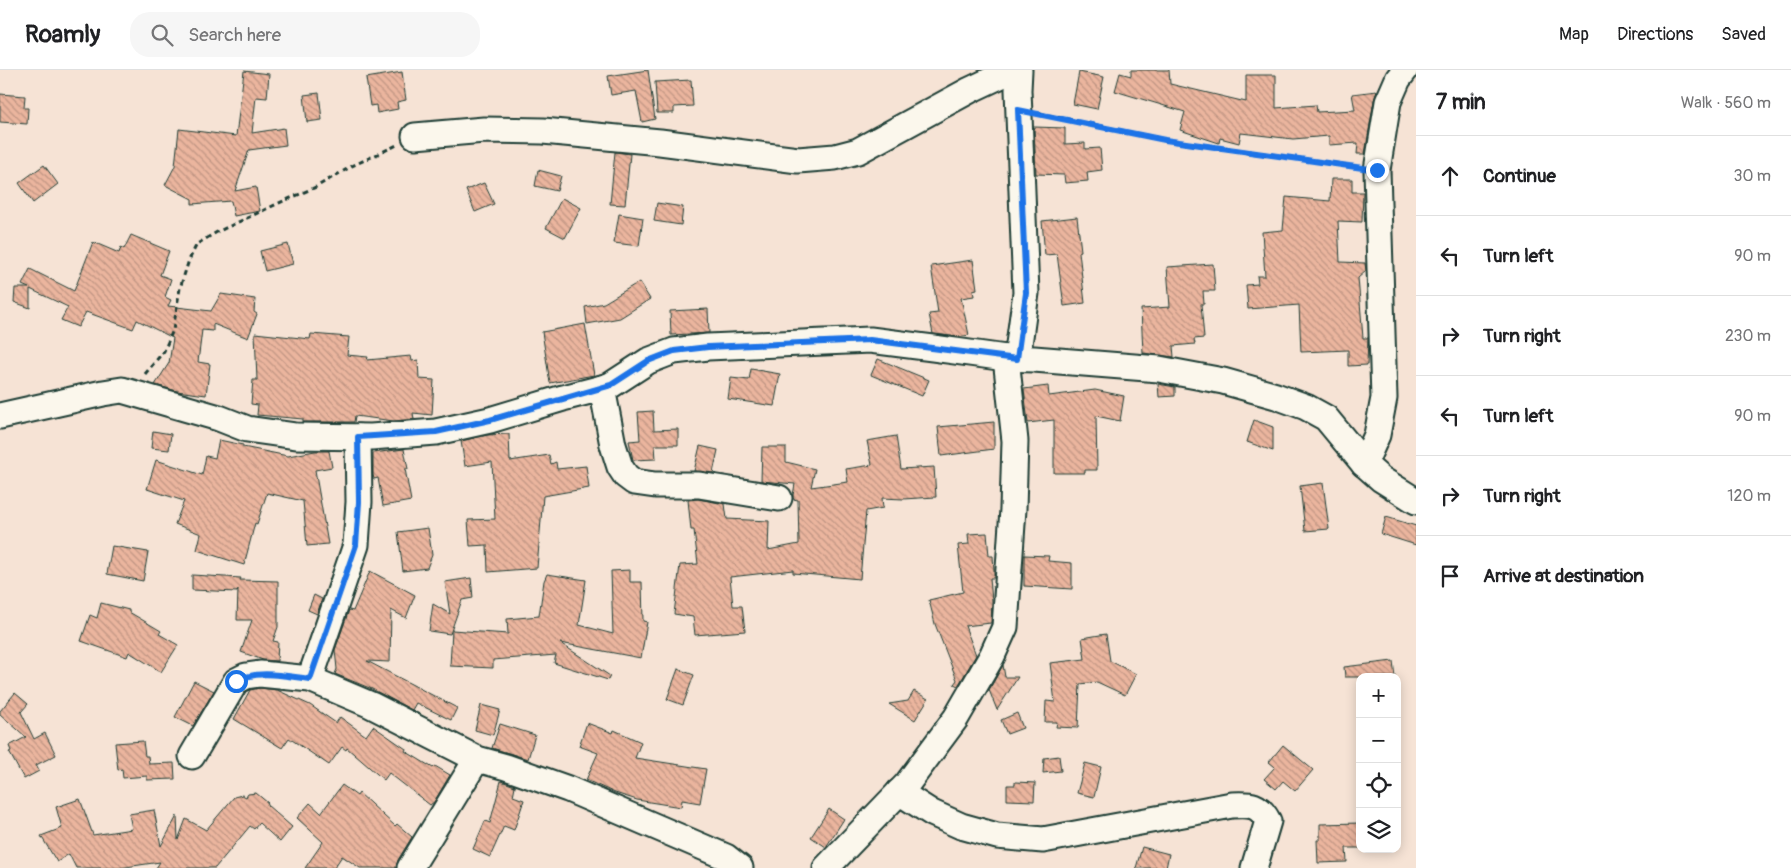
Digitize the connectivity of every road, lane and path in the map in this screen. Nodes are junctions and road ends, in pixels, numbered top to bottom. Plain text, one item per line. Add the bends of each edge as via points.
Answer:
1 (1010, 70) edge
2 (1019, 70) edge
3 (1405, 70) edge
4 (1018, 110) junction
5 (415, 136) joint
6 (1377, 170) junction
7 (1011, 359) junction
8 (602, 388) junction
9 (122, 390) junction
10 (0, 416) edge
11 (358, 437) junction
12 (1364, 464) junction
13 (779, 498) dead end
14 (1416, 501) edge
15 (310, 679) junction
16 (192, 756) dead end
17 (476, 759) junction
18 (899, 792) junction
19 (410, 868) edge
20 (740, 868) edge
21 (826, 868) edge
22 (1254, 868) edge

1 - 5 street via 858,151 835,157 798,160 660,142 543,132 484,130
2 - 4 street
3 - 6 street via 1388,102
4 - 6 path via 1165,140
4 - 7 street via 1026,293
5 - 9 path via 197,244 180,288 173,330 164,351 147,373
6 - 12 street via 1384,398 1377,435
7 - 8 street via 870,340 708,347 674,351 648,361
7 - 12 street via 1159,369 1223,381 1276,396 1326,418
7 - 18 street via 1015,440 1005,626 992,656 956,718
8 - 11 street via 436,432
8 - 13 street via 620,467 634,482 699,485
9 - 10 street
9 - 11 street via 247,429 296,436
11 - 15 street via 356,545
12 - 14 street
15 - 16 street via 260,674 236,681
15 - 17 street via 371,705
17 - 19 street
17 - 20 street via 568,789 726,856
18 - 21 street
18 - 22 street via 961,826 997,836 1043,840 1250,804 1263,810 1268,821

